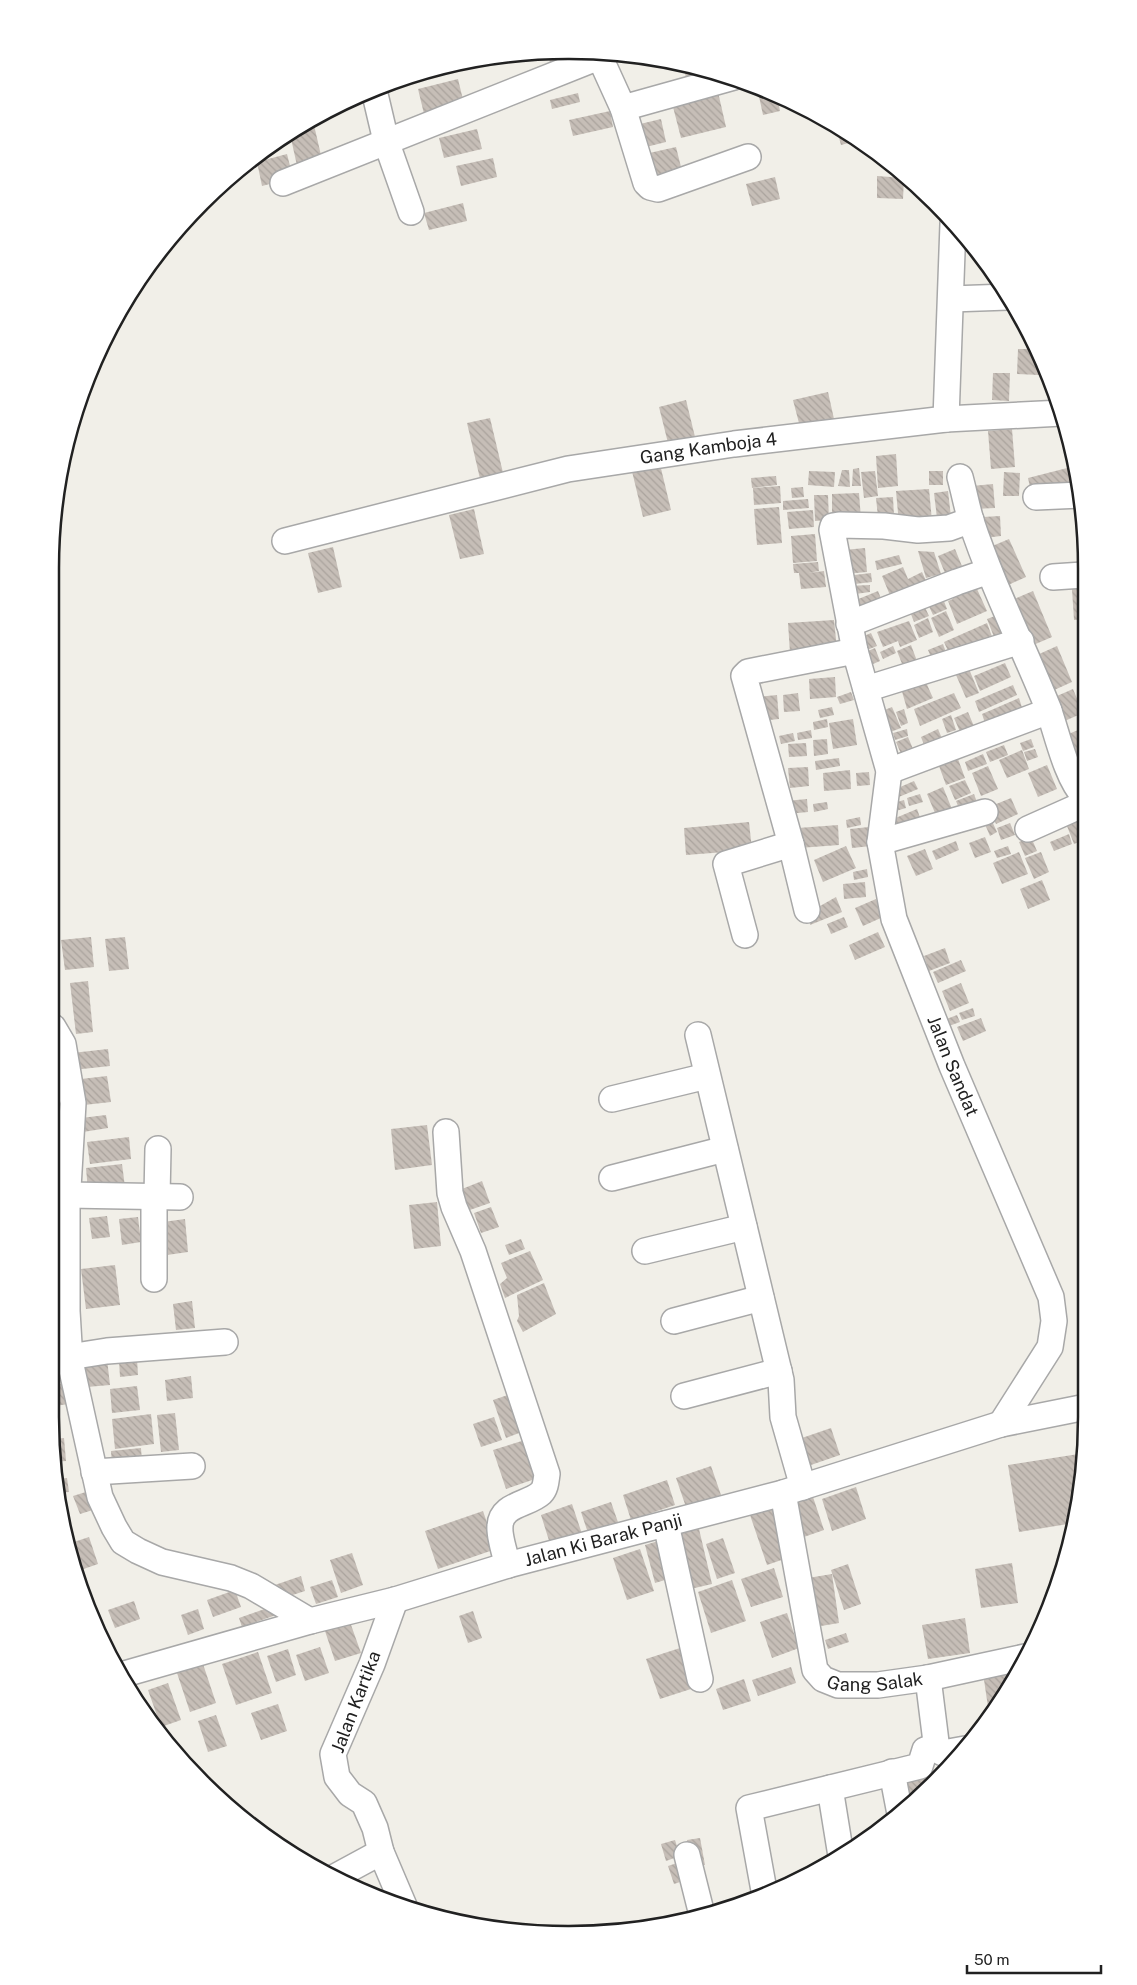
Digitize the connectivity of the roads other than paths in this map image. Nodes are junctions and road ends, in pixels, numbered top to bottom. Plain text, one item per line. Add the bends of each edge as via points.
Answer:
1 (588, 60) edge
2 (601, 60) edge
3 (718, 82) edge
4 (376, 97) edge
5 (623, 108) junction
6 (386, 141) junction
7 (748, 157) dead end
8 (283, 183) dead end
9 (411, 212) dead end
10 (953, 233) edge
11 (1000, 297) edge
12 (951, 299) junction
13 (1054, 413) edge
14 (946, 418) junction
15 (960, 477) dead end
16 (1073, 495) edge
17 (1036, 497) dead end
18 (971, 520) junction
19 (285, 541) dead end
20 (990, 572) junction
21 (1078, 575) edge
22 (1053, 577) dead end
23 (850, 624) junction
24 (1021, 641) junction
25 (854, 651) junction
26 (866, 689) junction
27 (1049, 711) junction
28 (889, 770) junction
29 (1078, 789) edge
30 (1078, 807) edge
31 (985, 812) dead end
32 (1028, 829) dead end
33 (880, 842) junction
34 (791, 844) junction
35 (807, 910) dead end
36 (745, 935) dead end
37 (698, 1035) dead end
38 (59, 1036) edge
39 (707, 1076) junction
40 (612, 1098) dead end
41 (446, 1132) dead end
42 (158, 1149) dead end
43 (725, 1149) junction
44 (612, 1178) dead end
45 (68, 1195) junction
46 (164, 1196) junction
47 (744, 1227) junction
48 (645, 1251) dead end
49 (154, 1279) dead end
50 (761, 1298) junction
51 (674, 1321) dead end
52 (225, 1342) dead end
53 (70, 1357) junction
54 (779, 1371) junction
55 (684, 1396) dead end
56 (1078, 1409) edge
57 (1001, 1424) junction
58 (192, 1466) dead end
59 (94, 1472) junction
60 (793, 1490) junction
61 (666, 1524) junction
62 (508, 1565) junction
63 (394, 1600) junction
64 (310, 1620) junction
65 (1017, 1659) edge
66 (128, 1672) edge
67 (928, 1678) junction
68 (700, 1679) dead end
69 (936, 1746) junction
70 (954, 1751) edge
71 (892, 1772) junction
72 (830, 1788) junction
73 (898, 1805) edge
74 (840, 1848) edge
75 (381, 1852) junction
76 (687, 1855) dead end
77 (342, 1873) edge
78 (763, 1887) edge
79 (400, 1897) edge
80 (700, 1909) edge

1 - 6 street
2 - 5 street
3 - 5 street
4 - 6 street
5 - 7 street via 650,187 658,189
6 - 8 street
6 - 9 street
10 - 12 street
11 - 12 street
12 - 14 street
13 - 14 street, Gang Kamboja 4
14 - 19 street, Gang Kamboja 4 via 725,445 568,469
15 - 18 street
16 - 17 street
18 - 20 street
18 - 23 street, Jalan Sandat via 949,528 918,530 833,526
20 - 23 street
20 - 24 street
21 - 22 street
23 - 25 street, Jalan Sandat
24 - 26 street
24 - 27 street
25 - 26 street, Jalan Sandat
25 - 34 street via 748,672 744,676
26 - 28 street, Jalan Sandat
27 - 28 street
27 - 29 street
28 - 33 street, Jalan Sandat
30 - 32 street
31 - 33 street
33 - 57 street, Jalan Sandat via 894,919 952,1066 1051,1297 1054,1321 1050,1346
34 - 35 street
34 - 36 street via 726,864
37 - 39 street, Gang Salak
38 - 45 street via 64,1044 73,1103
39 - 40 street
39 - 43 street, Gang Salak
41 - 62 street via 454,1207 473,1251 548,1474 541,1493 507,1510 503,1518 500,1526
42 - 46 street
43 - 44 street
43 - 47 street, Gang Salak
45 - 46 street
45 - 53 street
46 - 49 street
47 - 48 street
47 - 50 street, Gang Salak
50 - 51 street
50 - 54 street, Gang Salak
52 - 53 street via 106,1351
53 - 59 street
54 - 55 street
54 - 60 street, Gang Salak
56 - 57 street, Jalan Ki Barak Panji
57 - 60 street, Jalan Ki Barak Panji
58 - 59 street
59 - 64 street via 100,1496 123,1542 162,1562 231,1578 251,1586
60 - 61 street, Jalan Ki Barak Panji
60 - 67 street, Gang Salak via 815,1670 823,1679 838,1685 878,1685
61 - 62 street, Jalan Ki Barak Panji
61 - 68 street
62 - 63 street, Jalan Ki Barak Panji
63 - 64 street, Jalan Ki Barak Panji
63 - 75 street, Jalan Kartika via 372,1664 333,1754 337,1778 350,1794 364,1803 376,1828
64 - 66 street, Jalan Ki Barak Panji
65 - 67 street
67 - 69 street, Gang Salak
69 - 70 street via 943,1753
69 - 71 street via 925,1750 920,1766
71 - 72 street
71 - 73 street
72 - 74 street
72 - 78 street via 749,1808
75 - 77 street
75 - 79 street, Jalan Kartika
76 - 80 street

